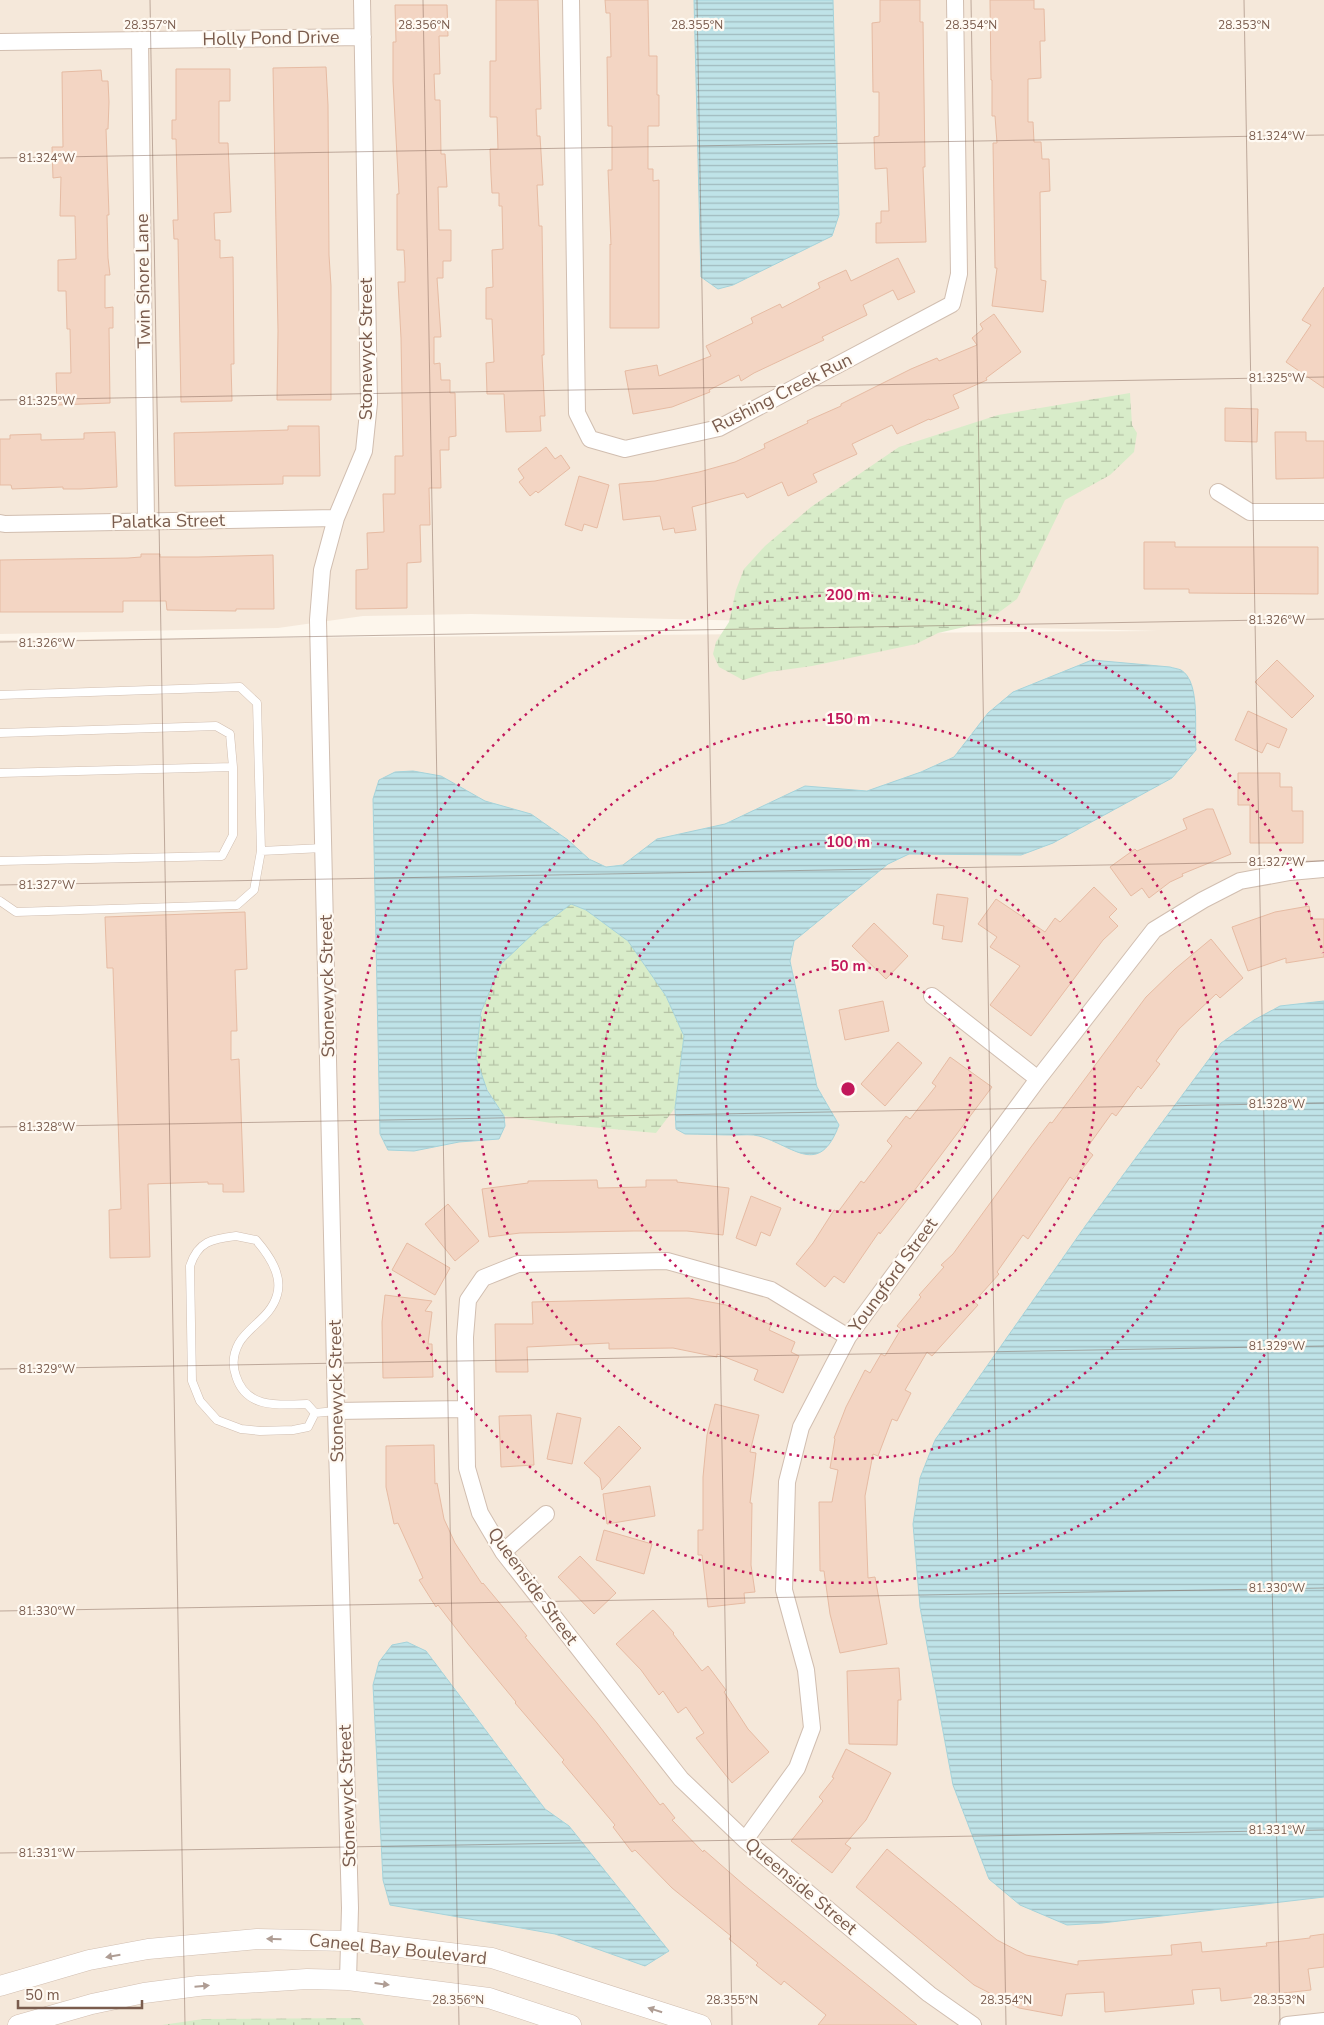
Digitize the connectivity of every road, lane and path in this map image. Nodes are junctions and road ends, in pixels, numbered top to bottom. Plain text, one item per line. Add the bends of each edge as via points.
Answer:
1 (362, 0) edge
2 (571, 0) edge
3 (955, 0) edge
4 (363, 37) junction
5 (140, 40) junction
6 (0, 42) edge
7 (1218, 492) dead end
8 (1324, 512) edge
9 (336, 518) junction
10 (146, 521) junction
11 (0, 523) edge
12 (0, 695) edge
13 (0, 733) edge
14 (233, 767) junction
15 (0, 773) edge
16 (323, 848) junction
17 (261, 851) junction
18 (0, 861) edge
19 (1324, 869) edge
20 (0, 901) edge
21 (932, 996) dead end
22 (1038, 1079) junction
23 (848, 1337) junction
24 (466, 1409) junction
25 (336, 1411) junction
26 (315, 1413) junction
27 (546, 1514) dead end
28 (504, 1552) junction
29 (746, 1840) junction
30 (349, 1941) junction
31 (348, 1980) junction
32 (0, 1986) edge
33 (1324, 2021) edge
34 (18, 2025) edge
35 (571, 2025) edge
36 (701, 2025) edge
37 (973, 2025) edge
38 (1287, 2025) edge

1 - 4 street, Stonewyck Street
2 - 3 street, Rushing Creek Run via 577,413 590,439 625,450 719,428 952,304 959,274
4 - 5 street, Holly Pond Drive
4 - 9 street, Stonewyck Street via 369,403 364,451
5 - 6 street, Holly Pond Drive
5 - 10 street, Twin Shore Lane
7 - 8 street via 1250,512
9 - 10 street, Palatka Street
9 - 16 street, Stonewyck Street via 322,570 318,620
10 - 11 street, Palatka Street
12 - 17 lane via 240,687 257,703
13 - 14 lane via 216,726 230,734
14 - 15 lane
14 - 18 lane via 233,835 222,856
16 - 17 lane
16 - 25 street, Stonewyck Street
17 - 20 lane via 254,890 237,905 16,912
19 - 22 street, Youngford Street via 1240,881 1154,930
21 - 22 street
22 - 23 street, Youngford Street
23 - 24 street, Queenside Street via 771,1290 667,1261 518,1264 483,1278 468,1300
23 - 29 street, Youngford Street via 802,1427 787,1482 784,1590 806,1670 812,1728 797,1768
24 - 25 street
24 - 28 street, Queenside Street via 467,1468 480,1513
25 - 26 lane
25 - 30 street, Stonewyck Street
26 - 26 lane via 307,1404 274,1405 251,1398 239,1388 233,1356 240,1342 259,1323 277,1295 276,1272 256,1240 236,1236 214,1238 194,1254 190,1266 192,1381 200,1400 217,1420 241,1429 260,1431 308,1427
27 - 28 street
28 - 29 street, Queenside Street via 681,1780
29 - 37 street, Queenside Street via 929,1994
30 - 31 street, Stonewyck Street
30 -> 32 street, Caneel Bay Boulevard via 256,1939 148,1950 89,1960
36 -> 30 street, Caneel Bay Boulevard via 492,1958
34 -> 31 street, Caneel Bay Boulevard via 144,1993 307,1979
31 -> 35 street, Caneel Bay Boulevard via 489,1998
33 - 38 street

